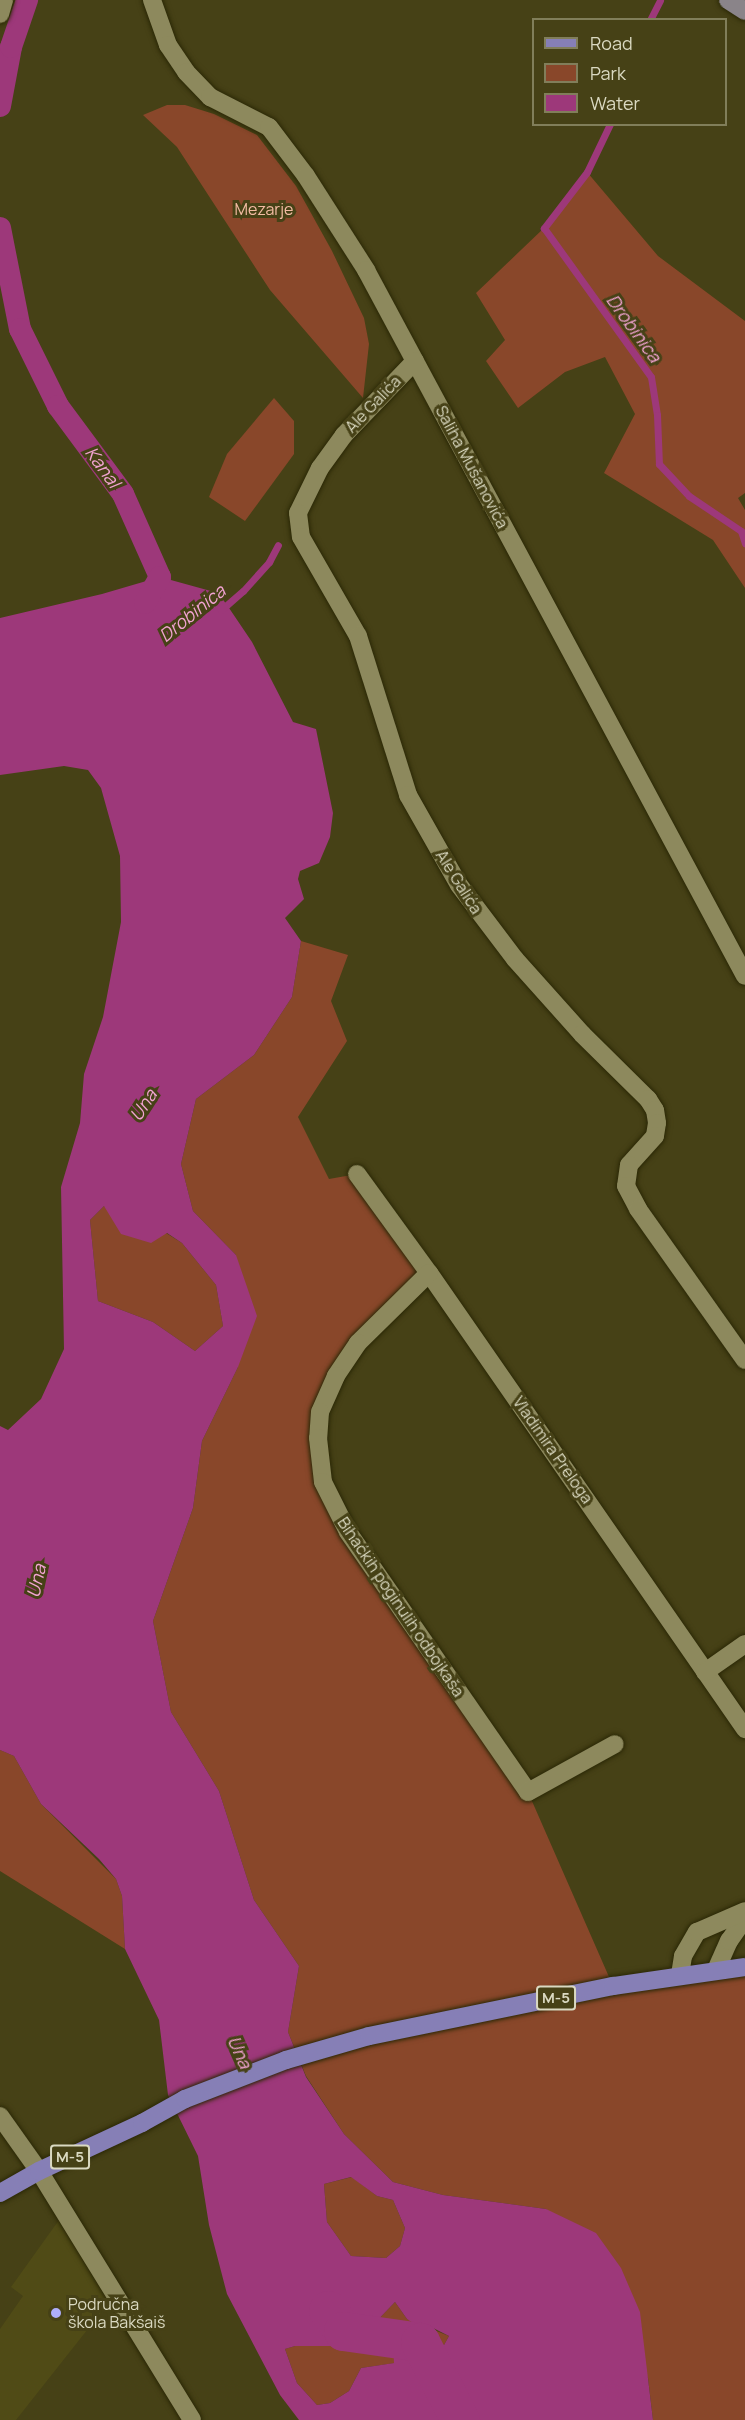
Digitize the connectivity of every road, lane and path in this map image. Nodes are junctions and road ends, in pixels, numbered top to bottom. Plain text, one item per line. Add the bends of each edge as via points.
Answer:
1 (4, 0) edge
2 (152, 0) edge
3 (728, 0) edge
4 (745, 11) edge
5 (0, 14) edge
6 (415, 361) junction
7 (745, 976) edge
8 (357, 1174) dead end
9 (429, 1273) junction
10 (745, 1360) edge
11 (745, 1644) edge
12 (705, 1672) junction
13 (745, 1729) edge
14 (615, 1744) dead end
15 (745, 1911) edge
16 (745, 1918) edge
17 (745, 1967) edge
18 (716, 1970) junction
19 (680, 1975) junction
20 (0, 2116) edge
21 (39, 2171) junction
22 (0, 2193) edge
23 (192, 2420) edge

1 - 5 street
2 - 6 street, Saliha Mušanovića via 168,45 186,72 210,96 269,127 306,176 366,270
3 - 4 main road
6 - 7 street, Saliha Mušanovića
6 - 10 street, Ale Galića via 344,435 320,468 298,513 301,537 358,636 408,795 459,885 515,959 655,1110 655,1136 629,1164 626,1186 638,1209
8 - 9 street, Vladimira Preloga
9 - 12 street, Vladimira Preloga
9 - 14 street, Bihaćkih poginulih odbojkaša via 358,1343 336,1376 320,1412 318,1438 323,1482 348,1533 528,1792
11 - 12 street
12 - 13 street, Vladimira Preloga
15 - 19 street via 698,1932 683,1956
16 - 18 street
17 - 18 main road, M-5
18 - 19 main road, M-5
19 - 21 main road, M-5 via 369,2036 236,2078
20 - 21 street
21 - 22 main road, M-5
21 - 23 street

